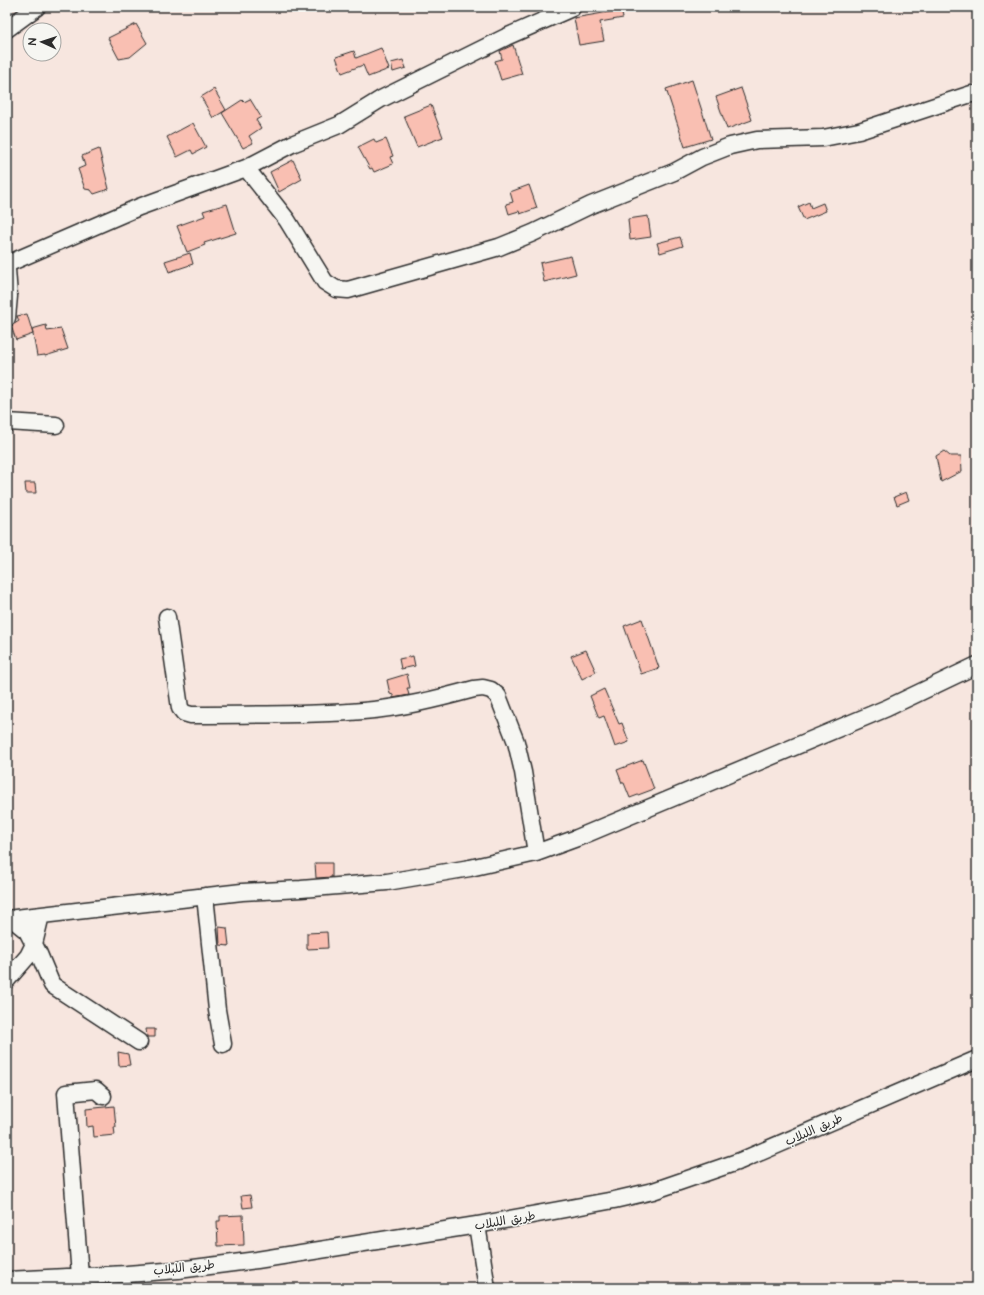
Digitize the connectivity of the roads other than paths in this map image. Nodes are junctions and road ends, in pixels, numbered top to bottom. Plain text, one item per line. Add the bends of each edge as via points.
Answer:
1 (37, 7) edge
2 (572, 8) edge
3 (7, 29) edge
4 (977, 94) edge
5 (246, 168) junction
6 (7, 264) edge
7 (7, 269) edge
8 (7, 318) edge
9 (7, 422) edge
10 (56, 425) dead end
11 (167, 617) dead end
12 (977, 665) edge
13 (536, 853) junction
14 (205, 896) junction
15 (41, 915) junction
16 (10, 919) edge
17 (34, 944) junction
18 (7, 980) edge
19 (139, 1042) dead end
20 (223, 1044) dead end
21 (977, 1059) edge
22 (103, 1096) dead end
23 (477, 1225) junction
24 (80, 1276) junction
25 (7, 1280) edge
26 (487, 1288) edge

1 - 3 street
2 - 5 street via 506,37 382,100 339,125 292,144
4 - 5 street via 841,135 757,140 730,146 505,244 348,290 336,289 326,282 287,220
5 - 6 street via 139,207
7 - 8 street
9 - 10 street
11 - 13 street via 180,708 184,713 279,714 363,711 405,706 474,689 491,690 498,696 516,742
12 - 13 street via 887,708
13 - 14 street via 470,868 387,882
14 - 15 street
14 - 20 street
15 - 16 street
15 - 17 street
16 - 17 street via 27,931
17 - 18 street via 28,956
17 - 19 street via 52,986
21 - 23 street, طريق اللبلاب via 747,1159 691,1178 614,1200
22 - 24 street via 96,1090 66,1093
23 - 24 street, طريق اللبلاب via 257,1260 194,1268
23 - 26 street
24 - 25 street, طريق اللبلاب

